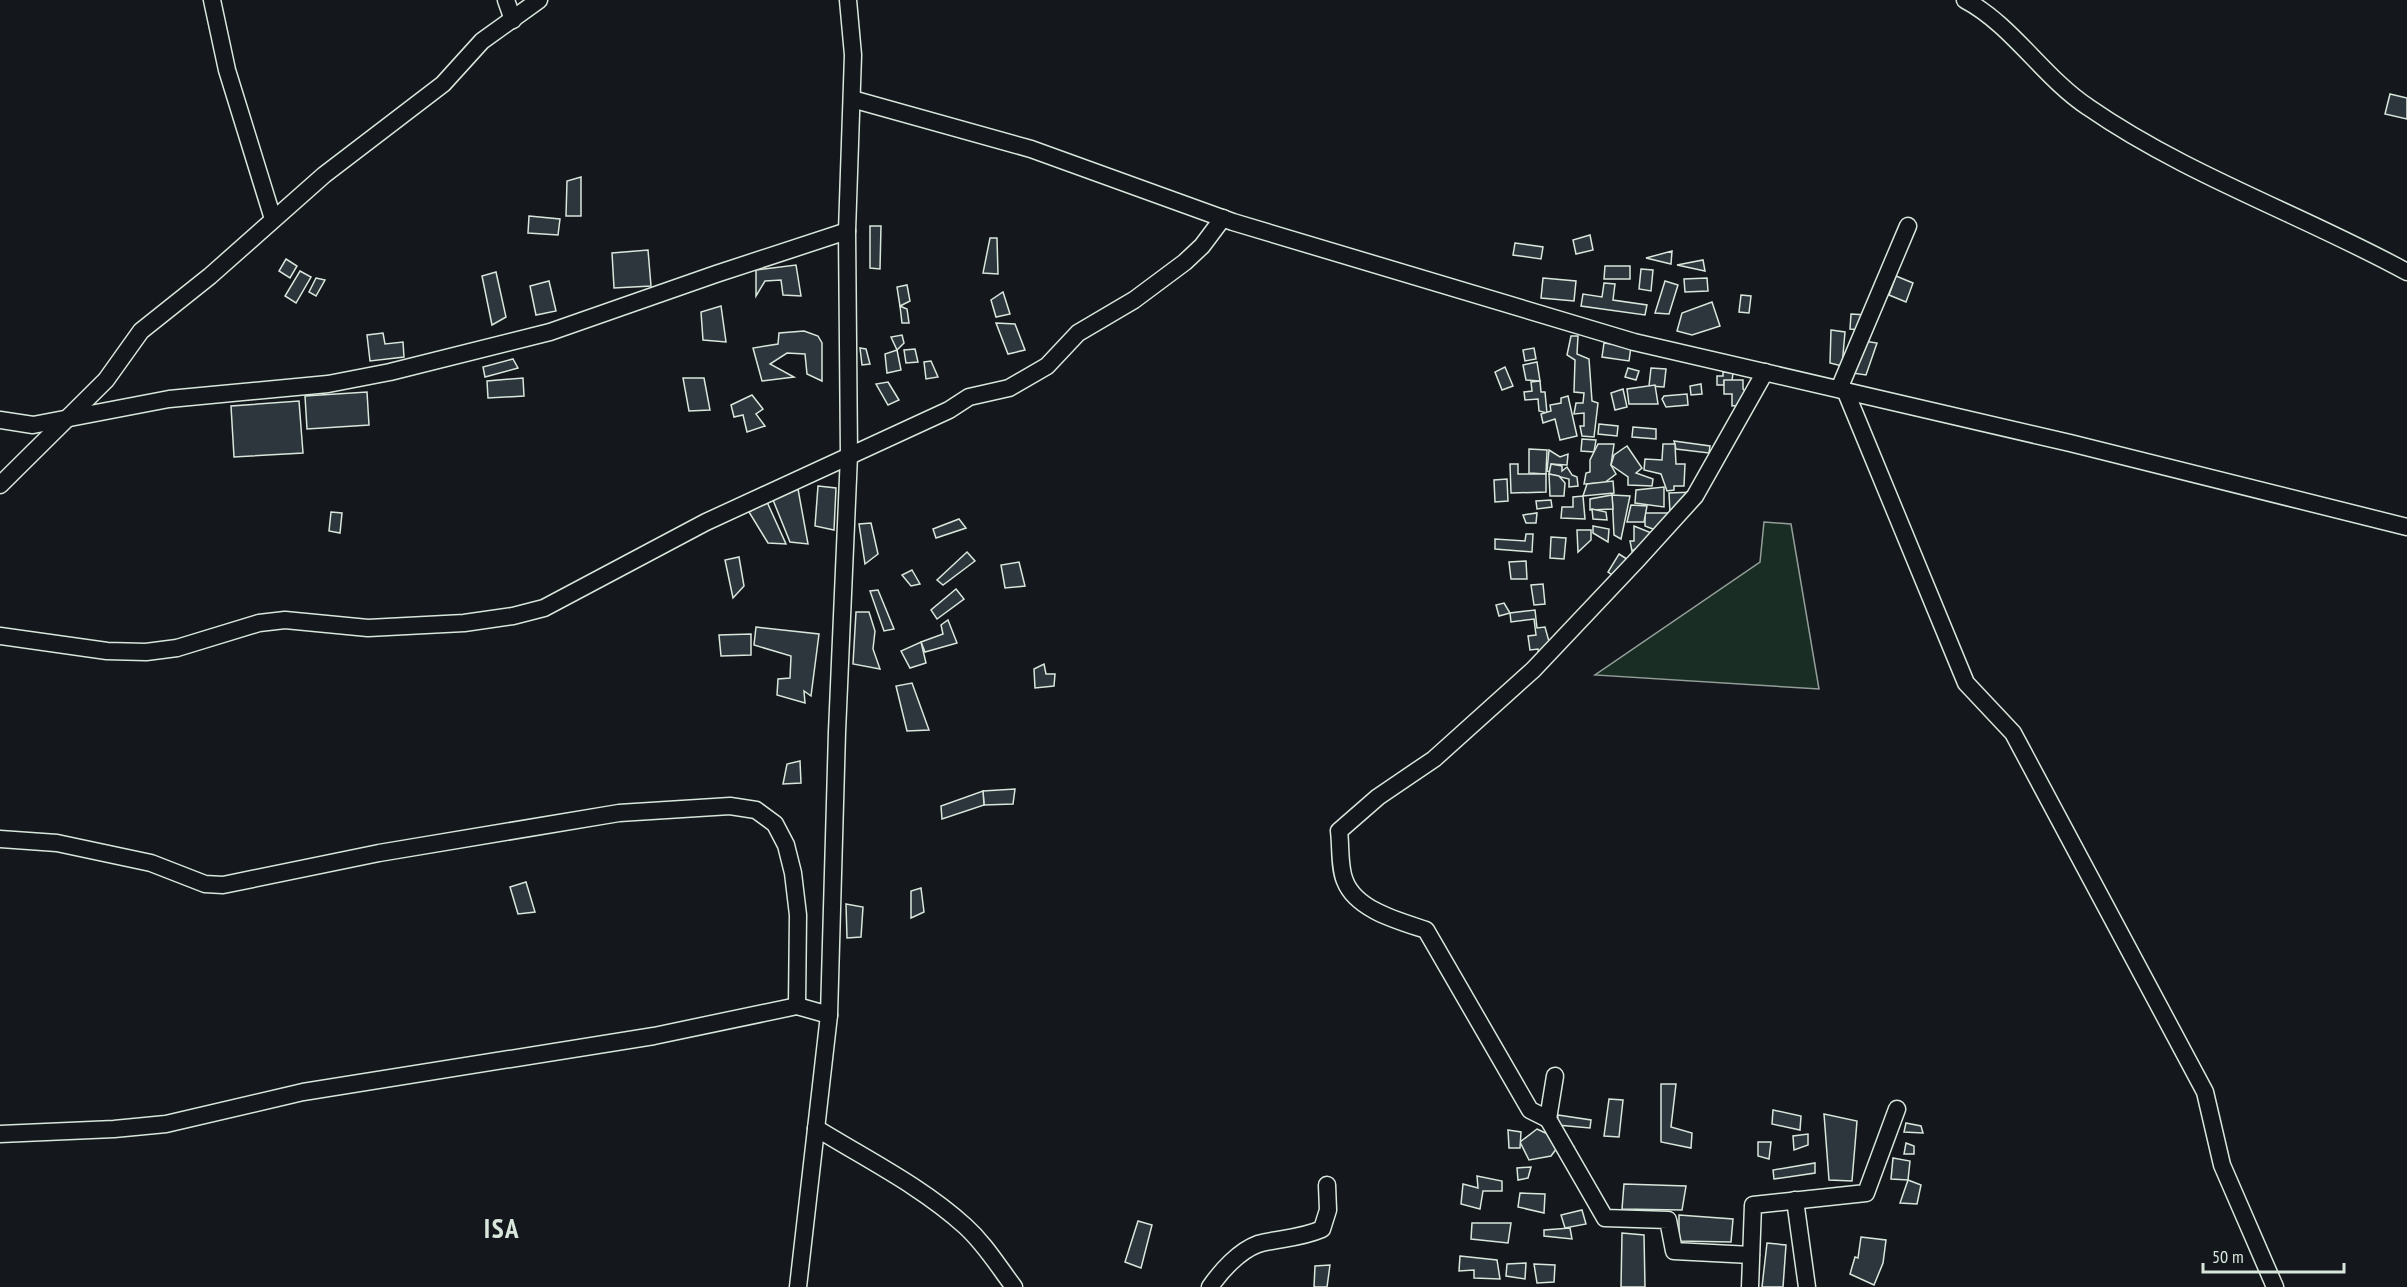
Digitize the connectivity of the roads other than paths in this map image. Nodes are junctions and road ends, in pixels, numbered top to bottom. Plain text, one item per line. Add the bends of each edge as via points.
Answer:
1 (212, 0) edge
2 (506, 0) edge
3 (539, 0) edge
4 (848, 0) edge
5 (1965, 0) edge
6 (513, 20) junction
7 (852, 99) junction
8 (1223, 218) junction
9 (273, 219) junction
10 (1908, 226) dead end
11 (847, 231) junction
12 (2407, 272) edge
13 (1764, 372) junction
14 (1842, 390) junction
15 (0, 420) edge
16 (64, 420) junction
17 (849, 455) junction
18 (0, 485) edge
19 (2407, 527) edge
20 (0, 636) edge
21 (0, 839) edge
22 (797, 1006) junction
23 (829, 1015) junction
24 (1555, 1076) dead end
25 (1897, 1109) dead end
26 (1548, 1119) junction
27 (816, 1128) junction
28 (0, 1134) edge
29 (1327, 1185) dead end
30 (1796, 1200) junction
31 (1751, 1255) junction
32 (798, 1287) edge
33 (1014, 1287) edge
34 (1210, 1287) edge
35 (1750, 1287) edge
36 (1807, 1287) edge
37 (2275, 1287) edge

1 - 9 street via 227,70
2 - 6 street
3 - 6 street
4 - 7 street
5 - 12 street via 2070,93 2112,122 2205,173
6 - 9 street via 482,41 443,84
7 - 8 street via 1031,149
7 - 11 street
8 - 13 street via 1634,342
8 - 17 street via 1185,262 1134,300 1078,333 1047,366 1009,388 969,397 949,410
9 - 16 street via 141,331 106,380
10 - 14 street
11 - 16 street via 550,332 470,353 328,384 169,399
11 - 17 street
13 - 14 street
13 - 26 street via 1695,496 1637,560 1533,670 1434,759 1377,797 1339,831 1345,881 1356,899 1426,930 1530,1110
14 - 19 street via 2070,442
14 - 37 street via 1966,683 2013,733 2205,1092 2222,1165
15 - 16 street via 33,425
16 - 18 street
17 - 20 street via 706,522 544,608 513,616 368,628 285,620 260,623 177,648 146,652 107,651
17 - 23 street
21 - 22 street via 57,843 151,863 206,884 223,885 390,851 619,813 730,806 756,810 775,824 786,844 793,873 798,915
22 - 23 street
22 - 28 street via 580,1049 303,1092 166,1124
23 - 27 street
24 - 26 street
25 - 30 street via 1866,1193
26 - 31 street via 1605,1218 1668,1220 1674,1251
27 - 32 street
27 - 33 street via 920,1192 965,1227
29 - 34 street via 1328,1210 1322,1229 1257,1245 1221,1270
30 - 31 street via 1753,1205
30 - 36 street
31 - 35 street

